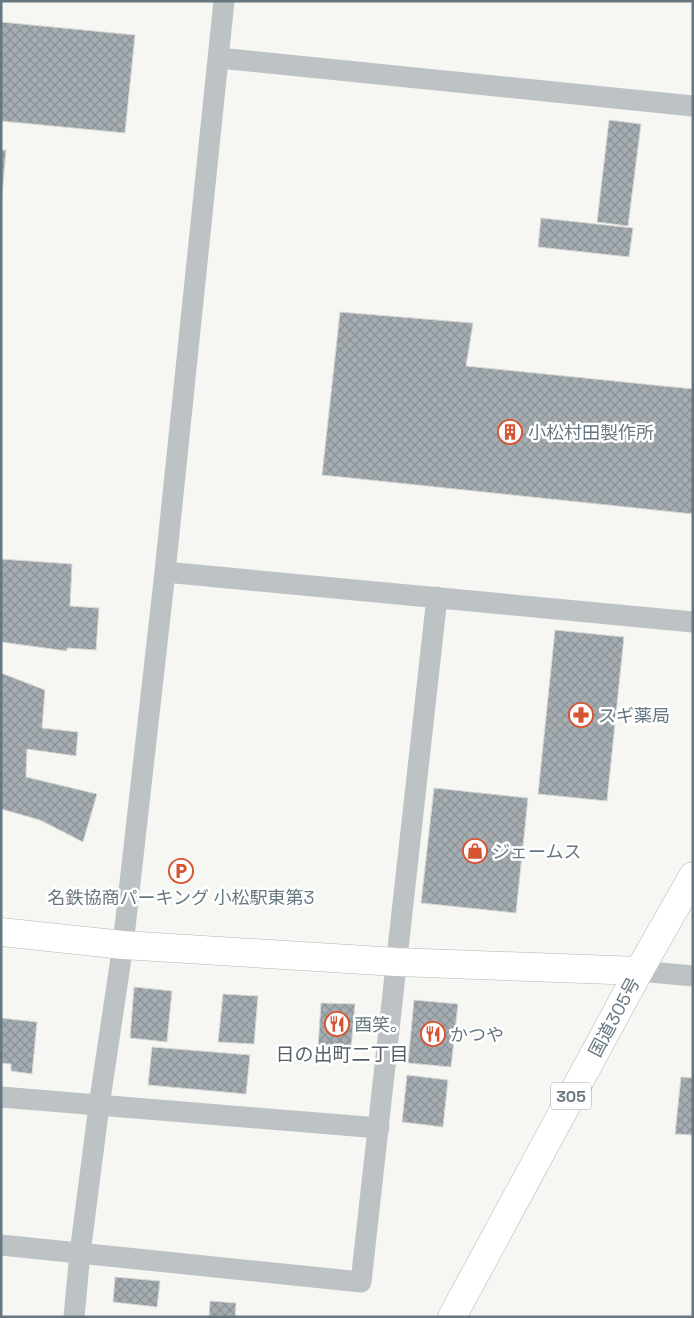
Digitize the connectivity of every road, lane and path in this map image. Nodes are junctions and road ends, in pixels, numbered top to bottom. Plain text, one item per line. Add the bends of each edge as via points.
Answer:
1 (224, 1) edge
2 (219, 58) junction
3 (693, 106) edge
4 (165, 572) junction
5 (437, 597) junction
6 (693, 622) edge
7 (693, 876) edge
8 (1, 932) edge
9 (123, 945) junction
10 (397, 962) junction
11 (639, 971) junction
12 (693, 976) edge
13 (1, 1097) edge
14 (99, 1106) junction
15 (378, 1128) junction
16 (1, 1245) edge
17 (80, 1253) junction
18 (74, 1317) edge
19 (452, 1317) edge

1 - 2 street
2 - 3 street
2 - 4 street
4 - 5 street
4 - 9 street
5 - 6 street
5 - 10 street
7 - 11 main road, 国道305号 / 305
8 - 9 main road
9 - 10 main road
9 - 14 street
10 - 11 main road
10 - 15 street
11 - 12 street
11 - 19 main road, 国道305号 / 305
13 - 14 street
14 - 15 street
14 - 17 street
15 - 17 street via 361,1282
16 - 17 street
17 - 18 street

